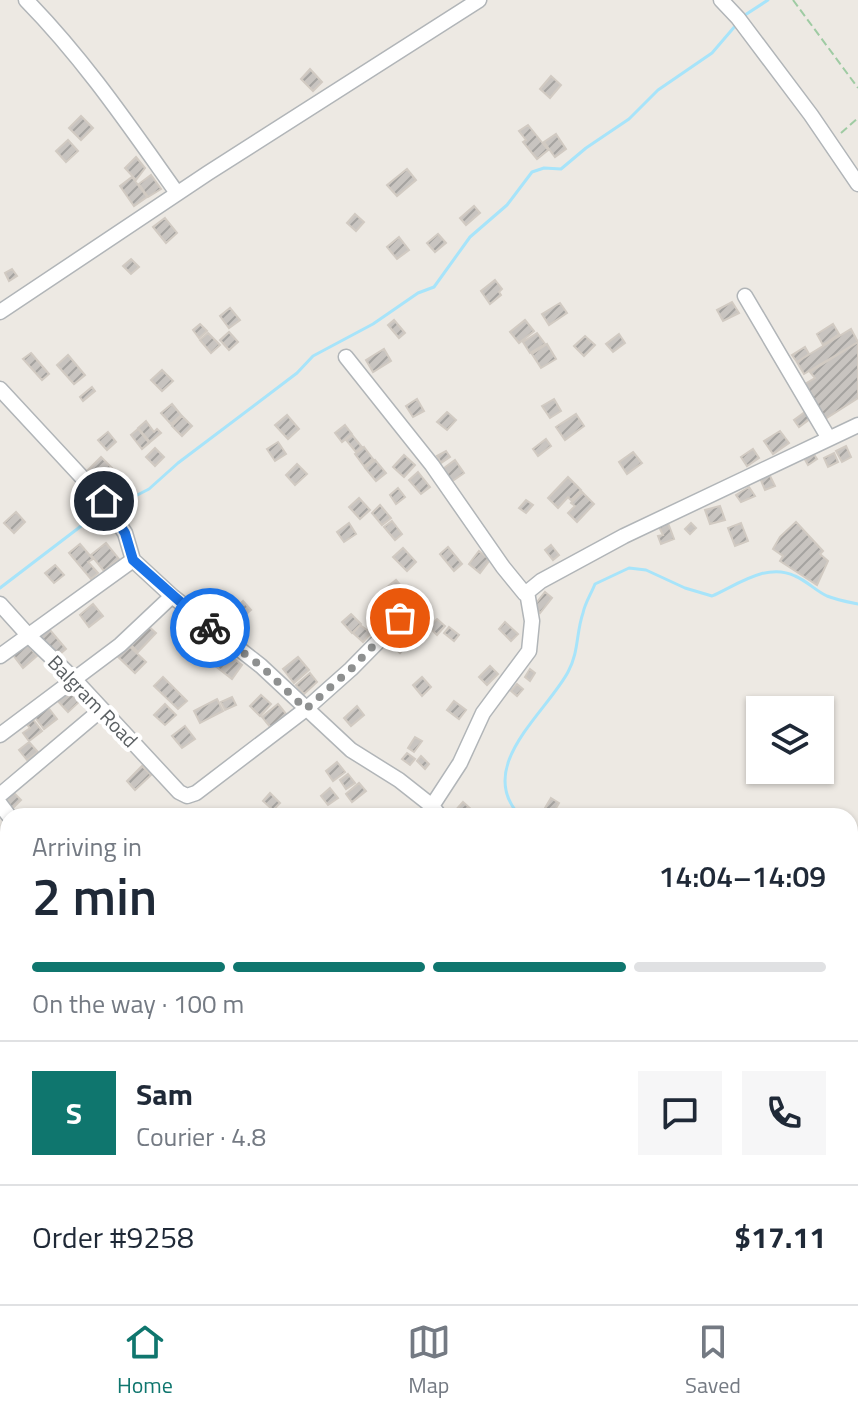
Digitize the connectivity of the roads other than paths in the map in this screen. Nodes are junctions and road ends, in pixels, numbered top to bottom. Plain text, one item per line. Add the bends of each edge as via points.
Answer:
1 (26, 0) edge
2 (479, 0) edge
3 (721, 0) edge
4 (858, 184) edge
5 (177, 193) junction
6 (745, 296) dead end
7 (0, 312) edge
8 (346, 357) dead end
9 (0, 389) edge
10 (858, 425) edge
11 (828, 437) junction
12 (133, 560) junction
13 (527, 592) junction
14 (172, 596) junction
15 (0, 604) edge
16 (415, 604) dead end
17 (28, 635) junction
18 (0, 656) edge
19 (75, 680) junction
20 (102, 709) junction
21 (306, 709) junction
22 (0, 735) edge
23 (0, 795) edge
24 (432, 808) edge
25 (438, 808) edge

1 - 5 street via 98,83
2 - 5 street
3 - 4 street
5 - 7 street
6 - 11 street
8 - 13 street
9 - 12 street via 104,501
10 - 11 street
11 - 13 street via 624,536
12 - 14 street
12 - 17 street
13 - 25 street via 532,621 529,651 483,713
14 - 19 street
14 - 21 street
15 - 17 street, Balgram Road
16 - 21 street
17 - 18 street
17 - 19 street, Balgram Road
19 - 20 street, Balgram Road
19 - 22 street
20 - 21 street, Balgram Road via 187,796
20 - 23 street
21 - 24 street via 351,750

